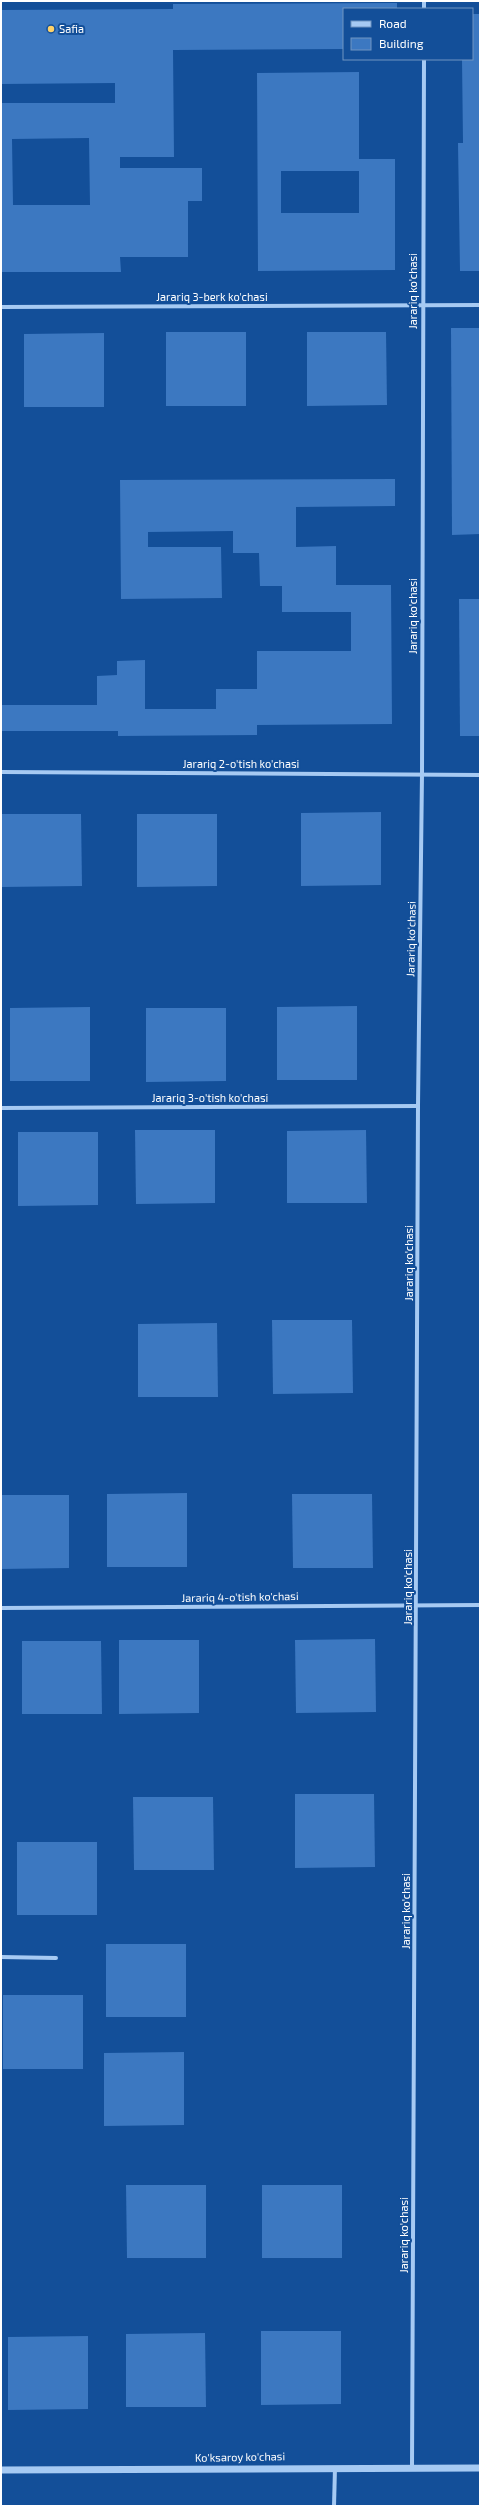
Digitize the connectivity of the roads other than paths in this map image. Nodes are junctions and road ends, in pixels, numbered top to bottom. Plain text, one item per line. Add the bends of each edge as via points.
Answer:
1 (424, 60) edge
2 (480, 305) edge
3 (422, 306) junction
4 (1, 307) edge
5 (1, 772) edge
6 (422, 774) junction
7 (480, 775) edge
8 (418, 1106) junction
9 (1, 1108) edge
10 (416, 1604) junction
11 (480, 1605) edge
12 (1, 1608) edge
13 (1, 1957) edge
14 (56, 1958) dead end
15 (335, 2468) junction
16 (412, 2468) junction
17 (480, 2468) edge
18 (1, 2470) edge
19 (334, 2506) edge

1 - 3 street, Jarariq ko'chasi
2 - 3 street, Jarariq 3-berk ko'chasi
3 - 4 street, Jarariq 3-berk ko'chasi
3 - 6 street, Jarariq ko'chasi
5 - 6 street, Jarariq 2-o'tish ko'chasi
6 - 7 street, Jarariq 2-o'tish ko'chasi
6 - 8 street, Jarariq ko'chasi
8 - 9 street, Jarariq 3-o'tish ko'chasi
8 - 10 street, Jarariq ko'chasi
10 - 11 street, Jarariq 4-o'tish ko'chasi
10 - 12 street, Jarariq 4-o'tish ko'chasi
10 - 16 street, Jarariq ko'chasi
13 - 14 street
15 - 16 street, Ko'ksaroy ko'chasi
15 - 18 street, Ko'ksaroy ko'chasi
15 - 19 street
16 - 17 street, Ko'ksaroy ko'chasi

